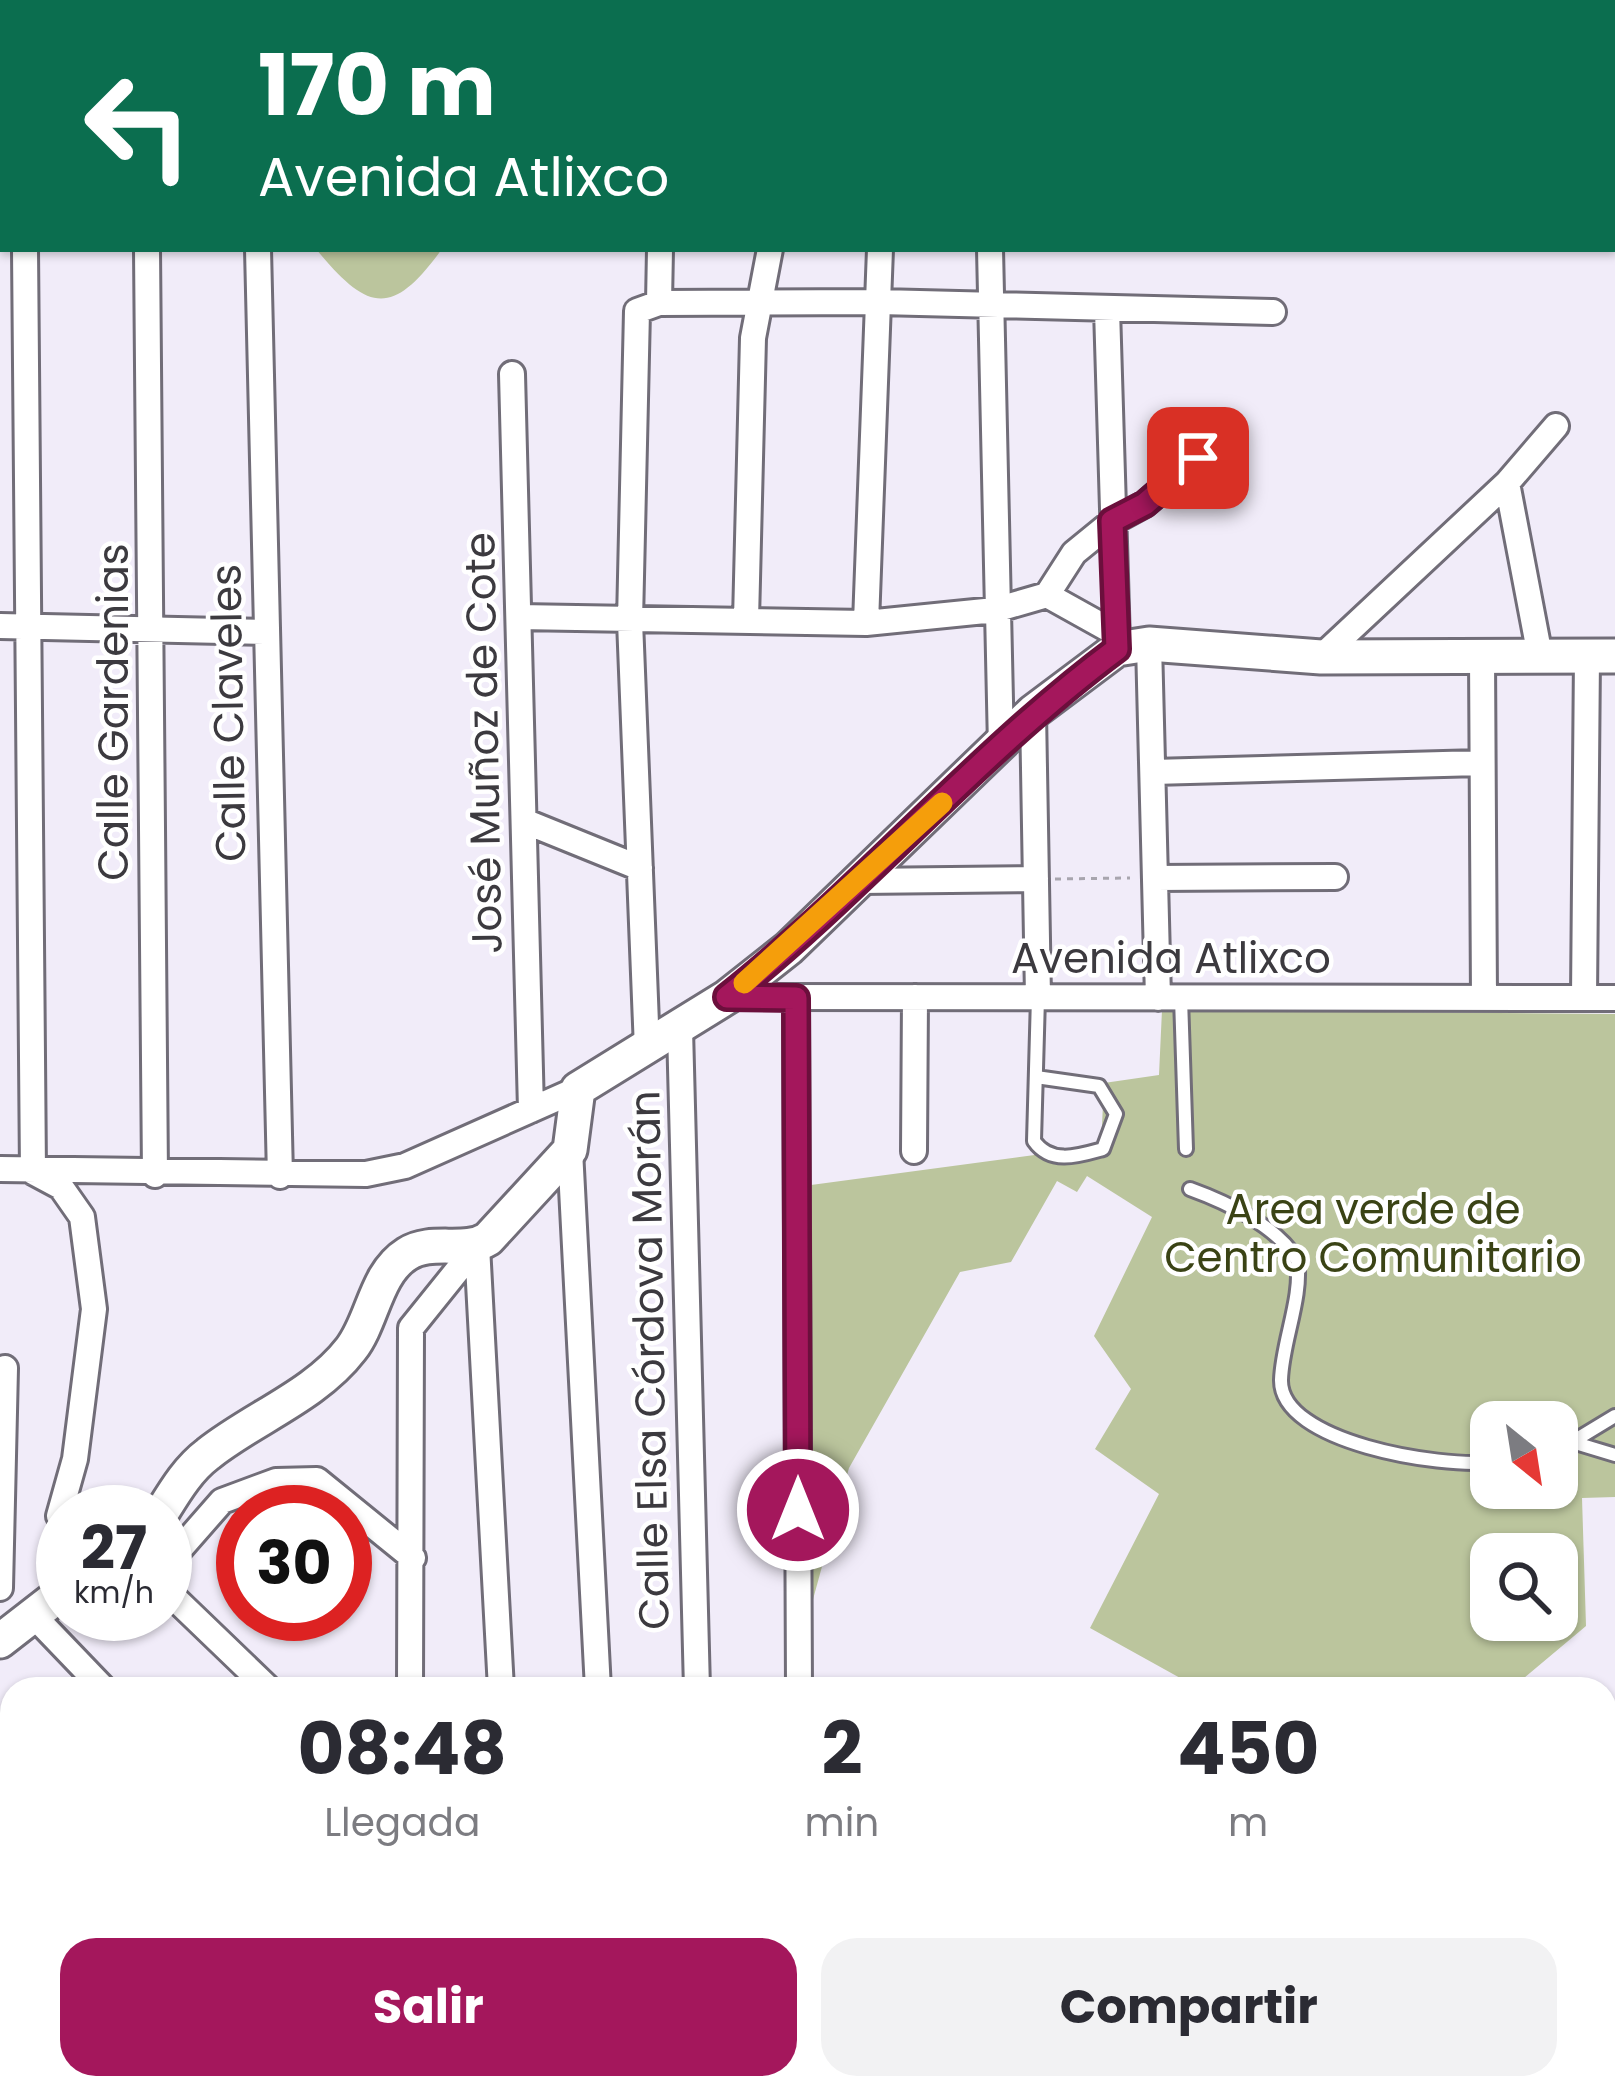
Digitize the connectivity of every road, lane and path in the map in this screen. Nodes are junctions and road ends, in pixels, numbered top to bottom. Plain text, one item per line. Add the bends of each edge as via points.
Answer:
1 (25, 252) edge
2 (147, 252) edge
3 (258, 252) edge
4 (659, 252) edge
5 (770, 252) edge
6 (880, 252) edge
7 (990, 252) edge
8 (880, 302) junction
9 (761, 303) junction
10 (991, 304) junction
11 (648, 307) junction
12 (1107, 309) junction
13 (1274, 311) dead end
14 (512, 374) dead end
15 (1556, 426) dead end
16 (1224, 436) dead end
17 (1507, 482) junction
18 (1112, 521) junction
19 (1047, 595) junction
20 (995, 610) junction
21 (519, 617) junction
22 (746, 620) junction
23 (630, 621) junction
24 (866, 623) junction
25 (0, 626) edge
26 (28, 626) junction
27 (152, 627) junction
28 (264, 632) junction
29 (1128, 642) junction
30 (1540, 656) junction
31 (1601, 656) edge
32 (1321, 657) junction
33 (1482, 657) junction
34 (1033, 712) junction
35 (1001, 746) junction
36 (1480, 763) junction
37 (1153, 772) junction
38 (524, 820) junction
39 (640, 868) junction
40 (1155, 878) junction
41 (1335, 878) dead end
42 (1036, 879) junction
43 (860, 881) junction
44 (727, 997) junction
45 (915, 997) junction
46 (796, 998) junction
47 (1038, 998) junction
48 (1170, 998) junction
49 (1484, 998) junction
50 (1584, 998) junction
51 (1615, 998) edge
52 (680, 1029) junction
53 (647, 1049) junction
54 (1036, 1077) junction
55 (578, 1089) junction
56 (531, 1110) junction
57 (1186, 1149) dead end
58 (570, 1150) junction
59 (914, 1151) dead end
60 (0, 1169) edge
61 (33, 1172) junction
62 (155, 1175) junction
63 (280, 1176) junction
64 (1190, 1189) dead end
65 (477, 1246) junction
66 (5, 1367) dead end
67 (1615, 1416) edge
68 (1578, 1438) edge
69 (1578, 1444) edge
70 (1615, 1455) edge
71 (1470, 1461) edge
72 (68, 1485) edge
73 (180, 1485) edge
74 (192, 1535) edge
75 (413, 1558) junction
76 (0, 1588) edge
77 (36, 1614) edge
78 (192, 1615) edge
79 (0, 1641) edge
80 (77, 1641) edge
81 (97, 1677) edge
82 (257, 1677) edge
83 (410, 1677) edge
84 (500, 1677) edge
85 (597, 1677) edge
86 (697, 1677) edge
87 (799, 1677) edge

1 - 26 street
2 - 27 street, Calle Gardenias
3 - 28 street, Calle Claveles
4 - 11 street
5 - 9 street
6 - 8 street
7 - 10 street
8 - 9 street
8 - 10 street
8 - 24 street
9 - 11 street
9 - 22 street via 753,338
10 - 12 street
10 - 20 street
11 - 23 street
12 - 13 street
12 - 18 street
14 - 21 street, José Muñoz de Cote
15 - 17 street
16 - 18 street via 1145,504
17 - 30 street
17 - 32 street
18 - 19 street via 1074,553
18 - 29 street
19 - 20 street
19 - 29 street
20 - 24 street
20 - 35 street
21 - 23 street
21 - 38 street, José Muñoz de Cote
22 - 23 street
22 - 24 street
23 - 39 street
25 - 26 street
26 - 27 street
26 - 61 street
27 - 28 street
27 - 62 street, Calle Gardenias
28 - 63 street, Calle Claveles
29 - 32 street
29 - 34 street
29 - 37 street
30 - 31 street
30 - 33 street
31 - 50 street
32 - 33 street
33 - 36 street
34 - 35 street
34 - 42 street
35 - 43 street
36 - 37 street
36 - 49 street
37 - 40 street
38 - 39 street
38 - 56 street, José Muñoz de Cote
39 - 53 street
40 - 41 street
40 - 42 path
40 - 48 street
42 - 43 street
42 - 47 street
43 - 44 street
44 - 46 street, Avenida Atlixco
44 - 52 street
45 - 46 street, Avenida Atlixco
45 - 47 street, Avenida Atlixco
45 - 59 street
46 - 87 street
47 - 48 street, Avenida Atlixco
47 - 54 lane
48 - 49 street, Avenida Atlixco
48 - 57 lane
49 - 50 street, Avenida Atlixco
50 - 51 street, Avenida Atlixco
52 - 53 street
52 - 86 street, Calle Elsa Córdova Morán
53 - 55 street
54 - 54 lane via 1040,1149 1066,1159 1102,1149 1116,1114 1099,1087
55 - 56 street
55 - 58 street
56 - 63 street via 405,1166
58 - 65 street
58 - 85 street
60 - 61 street
61 - 62 street
61 - 72 street via 61,1187 82,1217 94,1309
62 - 63 street
64 - 71 lane via 1222,1200 1297,1260 1280,1386 1295,1416 1314,1430 1424,1459
65 - 73 street via 409,1252 393,1266 350,1352 210,1452
65 - 75 street via 411,1328
65 - 84 street
66 - 76 street
67 - 68 lane
69 - 70 lane
74 - 75 street via 222,1501 298,1477 316,1480
75 - 83 street
77 - 79 street
78 - 82 street
80 - 81 street

